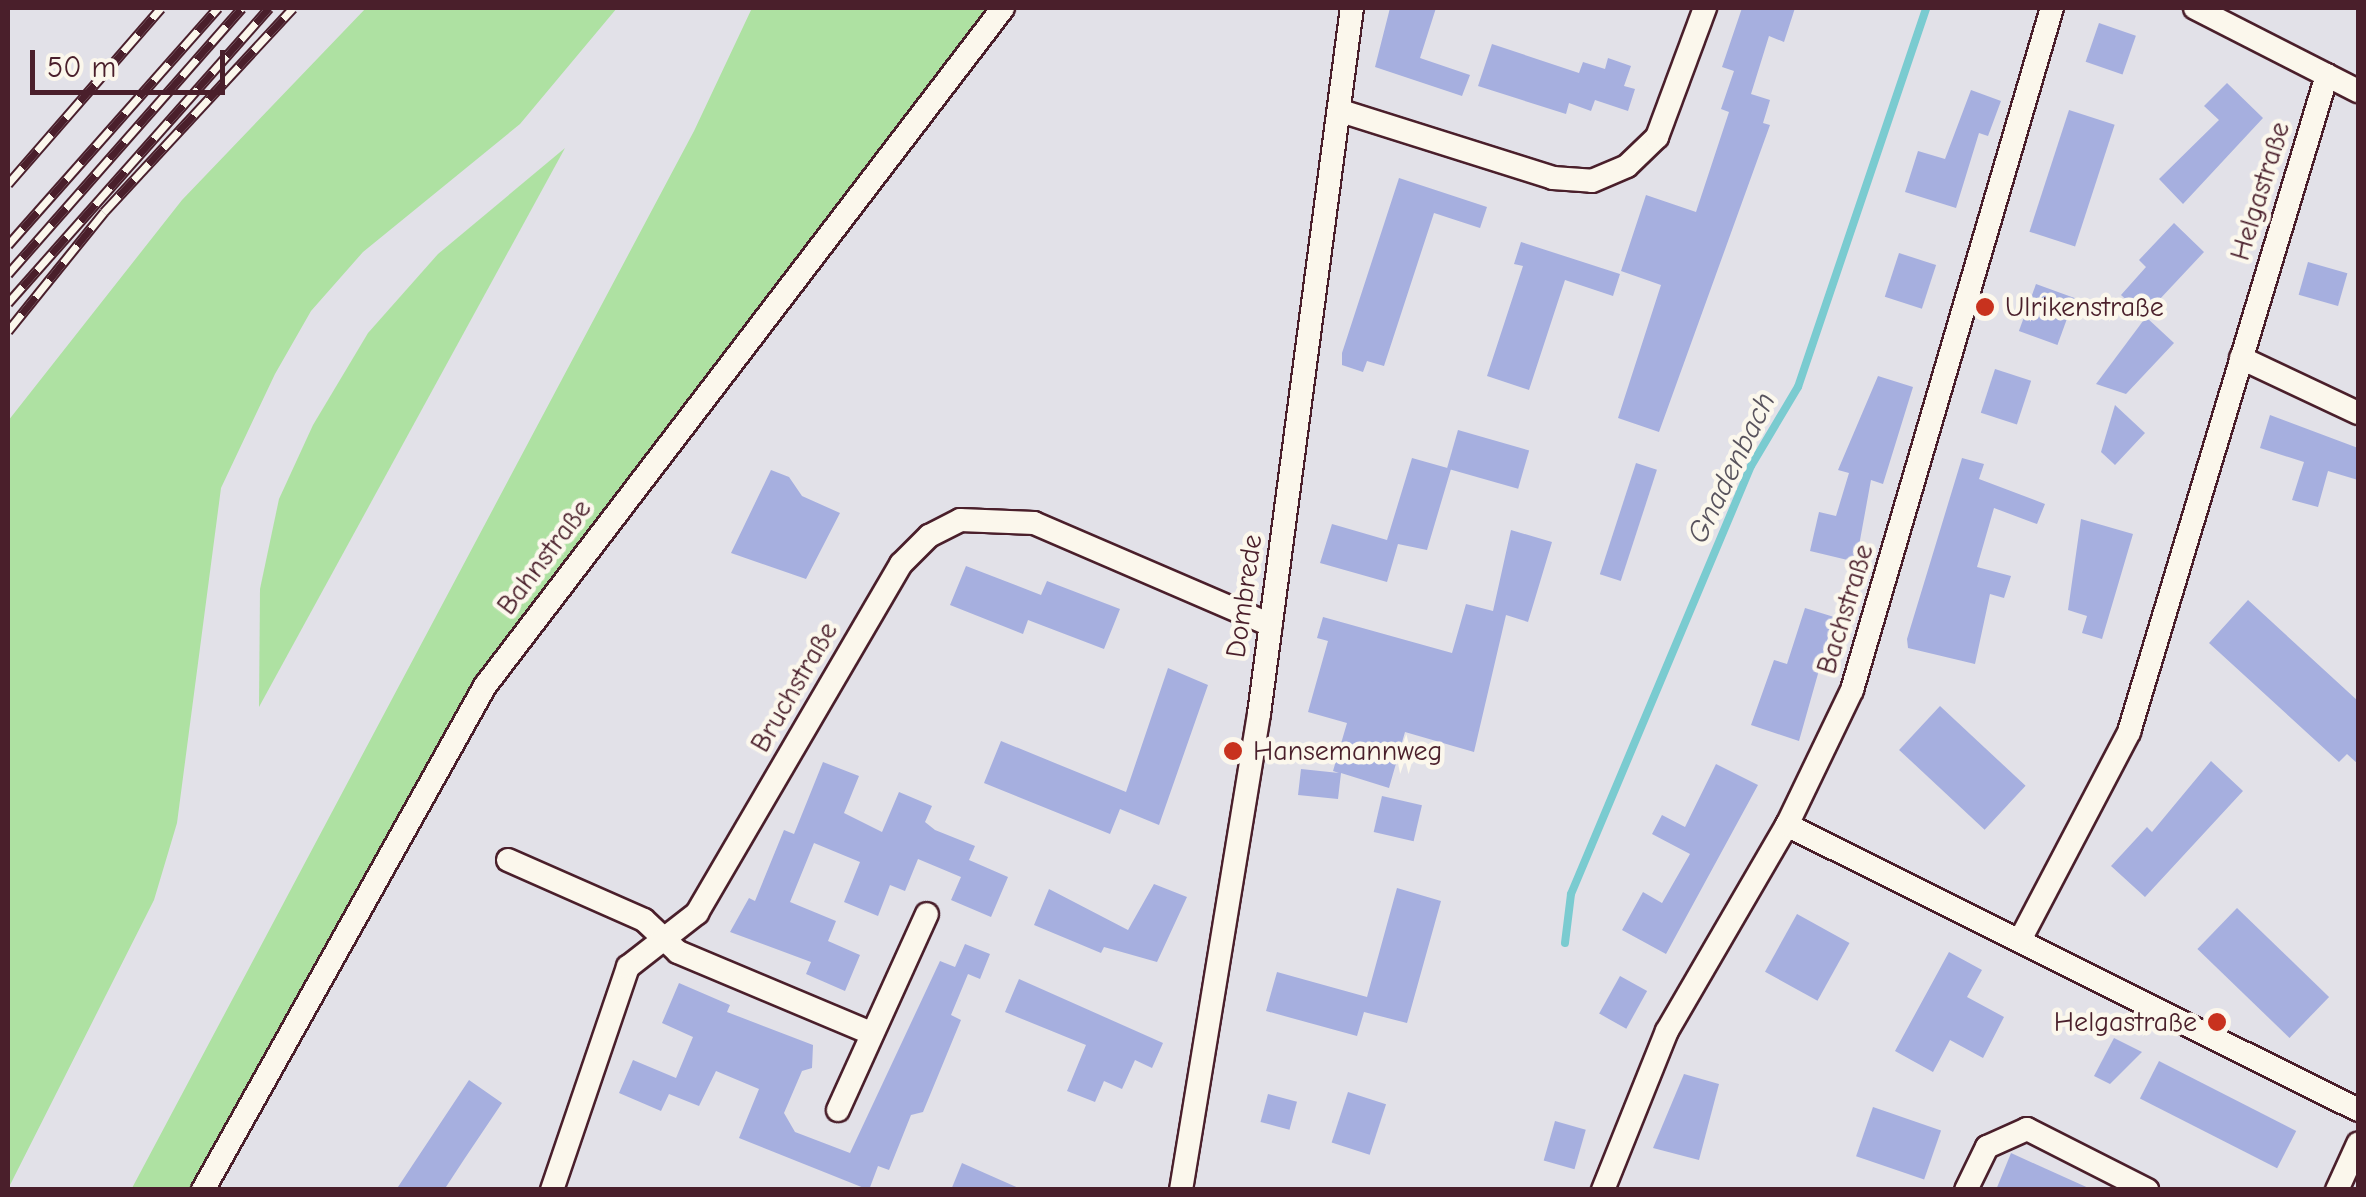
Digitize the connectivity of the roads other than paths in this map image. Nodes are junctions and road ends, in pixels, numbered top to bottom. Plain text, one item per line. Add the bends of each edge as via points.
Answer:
1 (1003, 8) edge
2 (1352, 8) edge
3 (1706, 8) edge
4 (2052, 8) edge
5 (2195, 8) edge
6 (2327, 75) junction
7 (2358, 91) edge
8 (1340, 111) junction
9 (2240, 358) junction
10 (2358, 413) edge
11 (1271, 625) junction
12 (1787, 825) junction
13 (508, 860) dead end
14 (927, 914) dead end
15 (665, 939) junction
16 (2020, 940) junction
17 (871, 1033) junction
18 (838, 1110) dead end
19 (2358, 1110) edge
20 (2358, 1144) edge
21 (203, 1190) edge
22 (552, 1190) edge
23 (1180, 1190) edge
24 (1603, 1190) edge
25 (1966, 1190) edge
26 (2147, 1190) edge
27 (2337, 1190) edge

1 - 21 street, Bahnstraße via 486,686
2 - 8 street, Dombrede
3 - 8 street via 1657,137 1627,166 1592,181 1553,178
4 - 12 street, Bachstraße via 1852,690
5 - 6 street
6 - 7 street
6 - 9 street, Helgastraße
8 - 11 street, Dombrede
9 - 10 street
9 - 16 street, Helgastraße via 2128,732
11 - 15 street, Bruchstraße via 1034,524 960,520 929,536 901,564 698,913
11 - 23 street, Dombrede
12 - 16 street
12 - 24 street, Bachstraße via 1667,1031
13 - 15 street via 644,920
14 - 17 street
15 - 17 street via 678,952
15 - 22 street, Bruchstraße via 628,967 586,1070
16 - 19 street
17 - 18 street
20 - 27 street
25 - 26 street via 1988,1146 2027,1129

